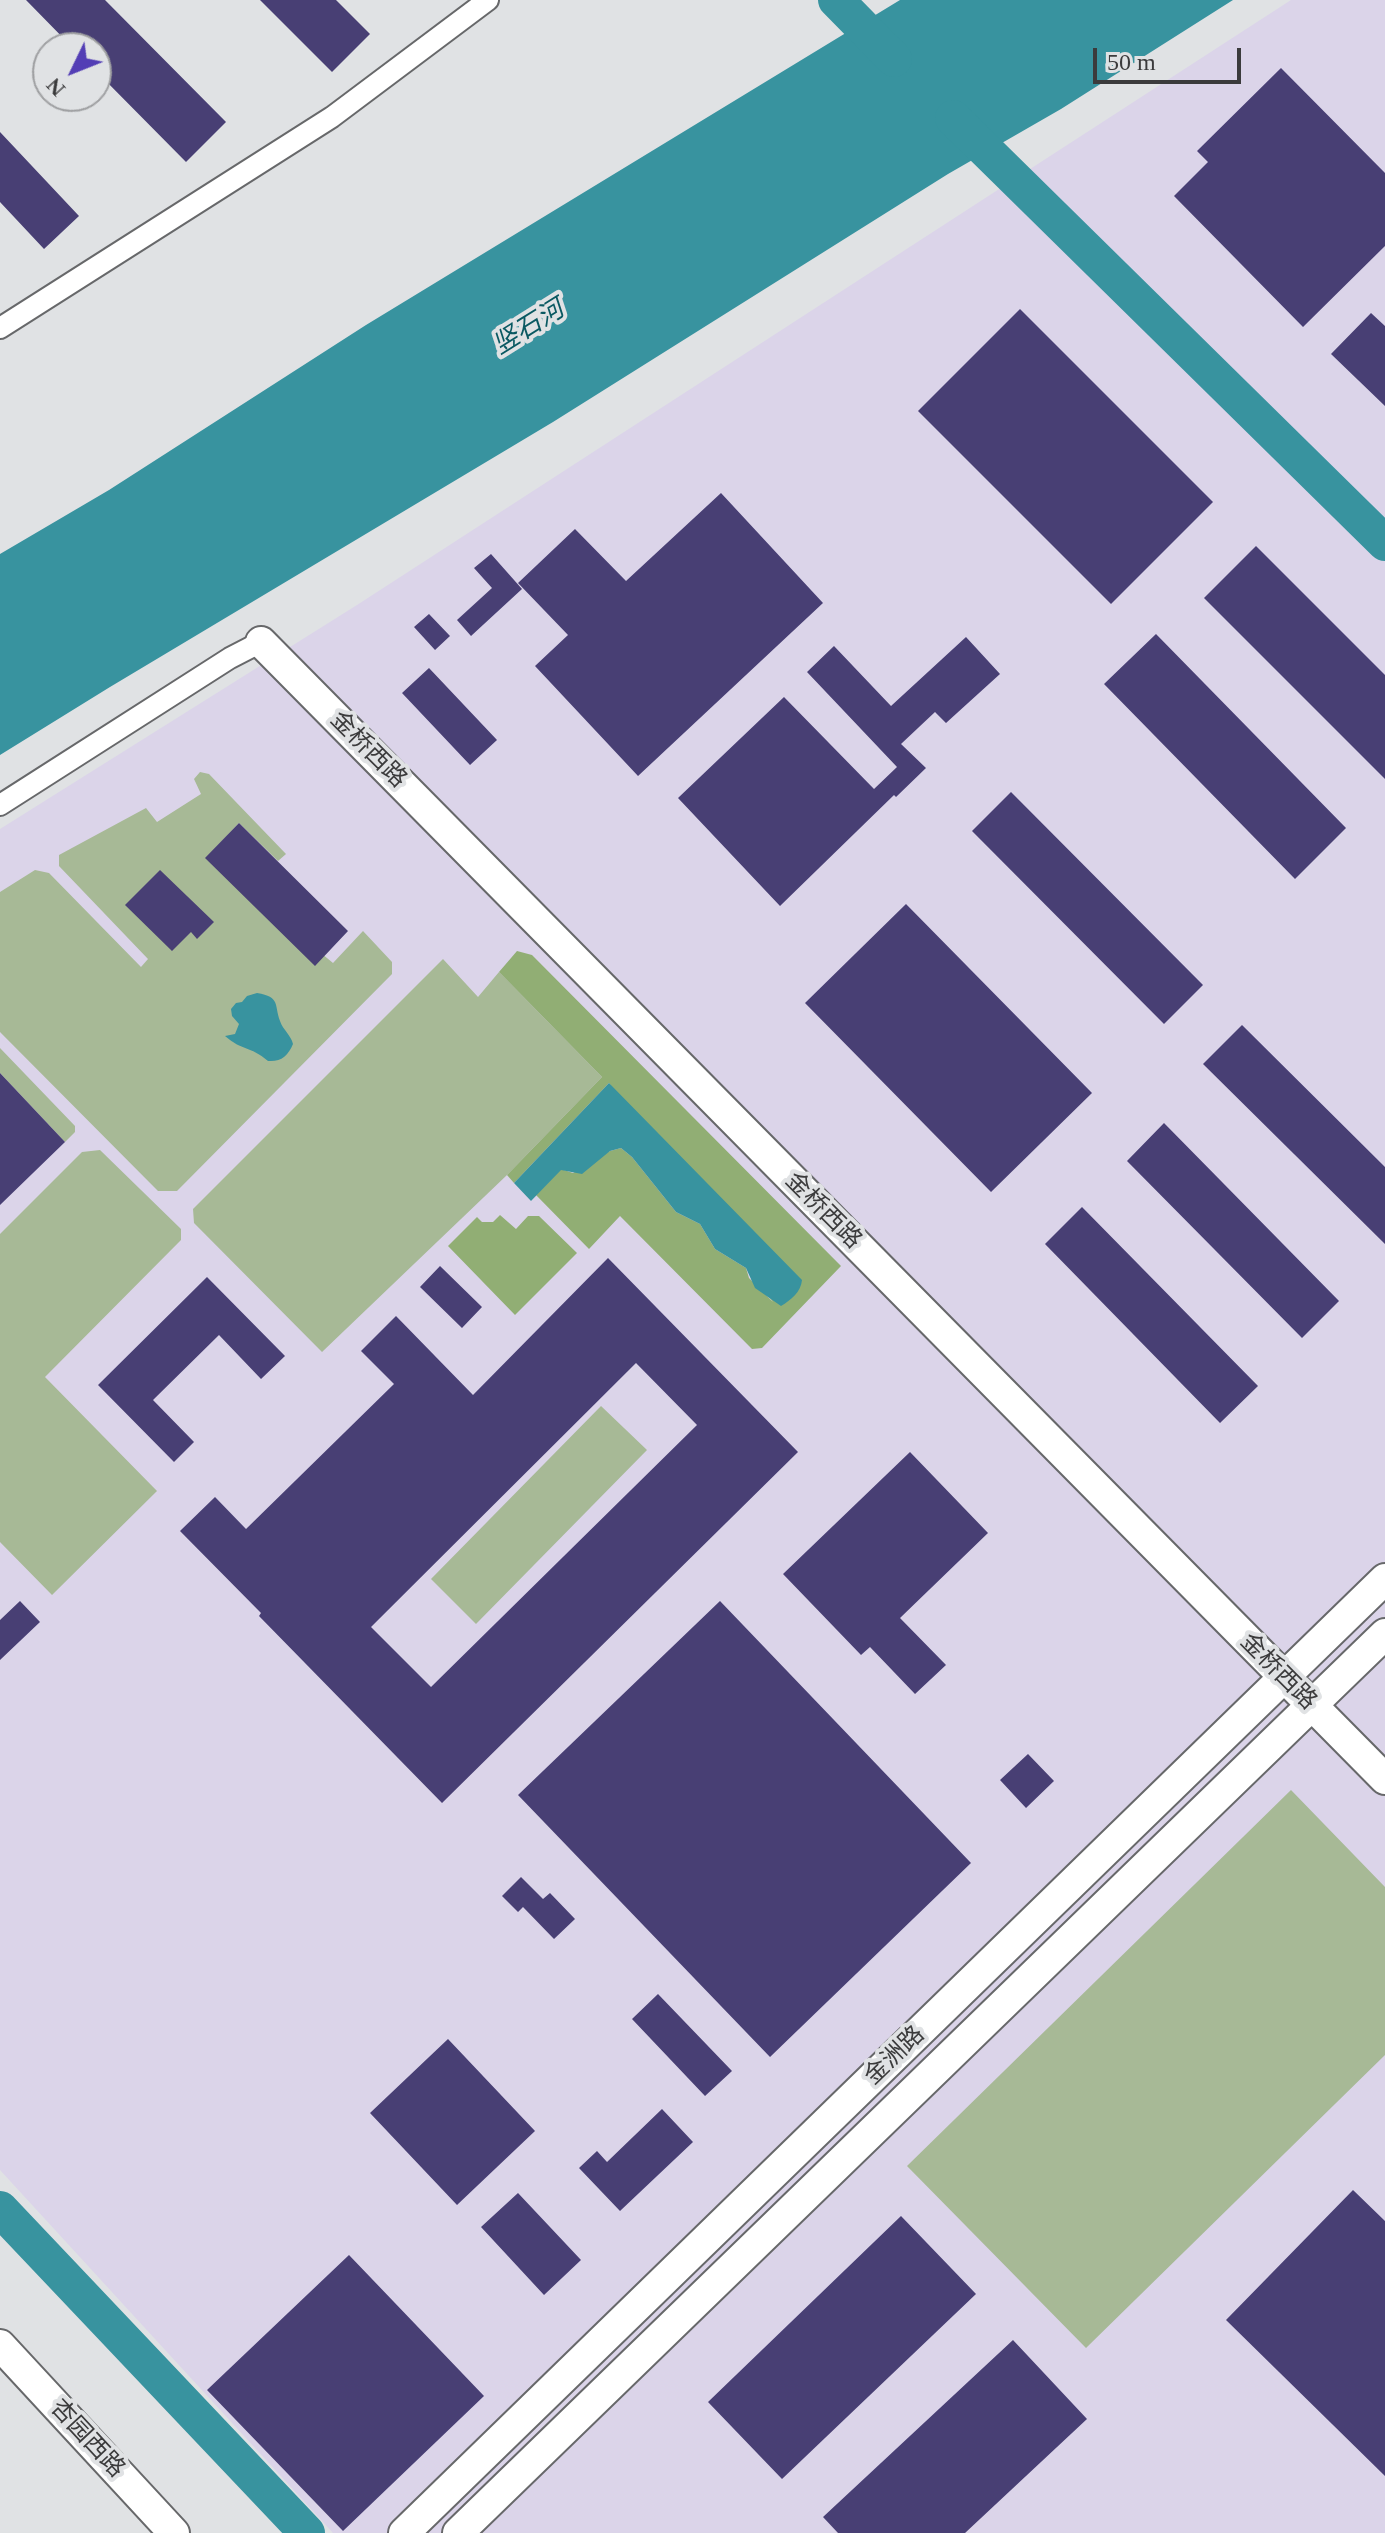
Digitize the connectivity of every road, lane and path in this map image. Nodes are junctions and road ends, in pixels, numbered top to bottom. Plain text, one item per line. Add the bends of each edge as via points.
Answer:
1 (488, 0) edge
2 (0, 328) edge
3 (261, 642) joint
4 (0, 805) edge
5 (1385, 1579) edge
6 (1385, 1634) edge
7 (1284, 1678) junction
8 (1311, 1705) junction
9 (1385, 1779) edge
10 (0, 2345) edge
11 (174, 2533) edge
12 (404, 2533) edge
13 (458, 2533) edge

1 - 2 street via 332,117
3 - 4 street
3 - 7 main road, 金桥西路
5 - 7 main road, 金洲路
6 - 8 main road, 金洲路
7 - 8 main road, 金桥西路
7 - 12 main road, 金洲路
8 - 9 main road, 金桥西路
8 - 13 main road, 金洲路
10 - 11 main road, 杏园西路

